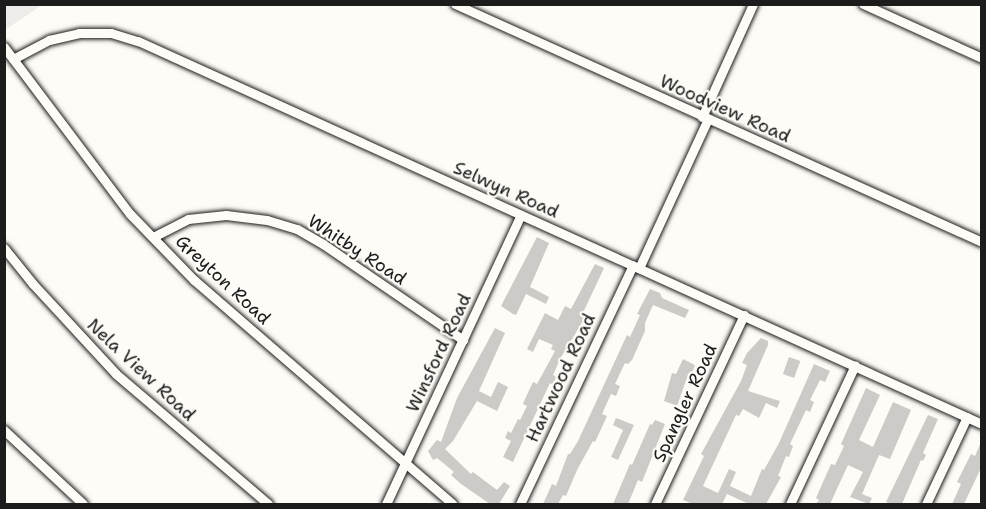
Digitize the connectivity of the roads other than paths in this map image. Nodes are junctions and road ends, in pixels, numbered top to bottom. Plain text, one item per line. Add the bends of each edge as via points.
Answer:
1 (455, 4) edge
2 (753, 4) edge
3 (863, 4) edge
4 (4, 47) edge
5 (981, 58) edge
6 (13, 59) junction
7 (705, 118) junction
8 (521, 215) junction
9 (153, 237) junction
10 (981, 243) edge
11 (4, 248) edge
12 (636, 267) junction
13 (744, 315) junction
14 (463, 340) junction
15 (855, 365) junction
16 (967, 417) junction
17 (981, 424) edge
18 (4, 430) edge
19 (405, 464) junction
20 (83, 504) edge
21 (268, 504) edge
22 (386, 504) edge
23 (453, 504) edge
24 (520, 504) edge
25 (655, 504) edge
26 (790, 504) edge
27 (926, 504) edge

1 - 7 street, Woodview Road
2 - 7 street, Hartwood Road
3 - 5 street
4 - 6 street, Greyton Road
6 - 8 street, Selwyn Road via 64,35 94,32 125,36
6 - 9 street, Greyton Road via 130,214
7 - 10 street, Woodview Road
7 - 12 street, Hartwood Road
8 - 12 street, Selwyn Road
8 - 14 street, Winsford Road
9 - 14 street, Whitby Road via 188,219 226,215 267,220 297,229
9 - 19 street, Greyton Road via 194,280
11 - 21 street, Nela View Road via 116,374
12 - 13 street, Selwyn Road
12 - 24 street, Hartwood Road
13 - 15 street, Selwyn Road
13 - 25 street, Spangler Road
14 - 19 street, Winsford Road
15 - 16 street, Selwyn Road
15 - 26 street
16 - 17 street, Selwyn Road
16 - 27 street
18 - 20 street
19 - 22 street, Winsford Road
19 - 23 street, Greyton Road

